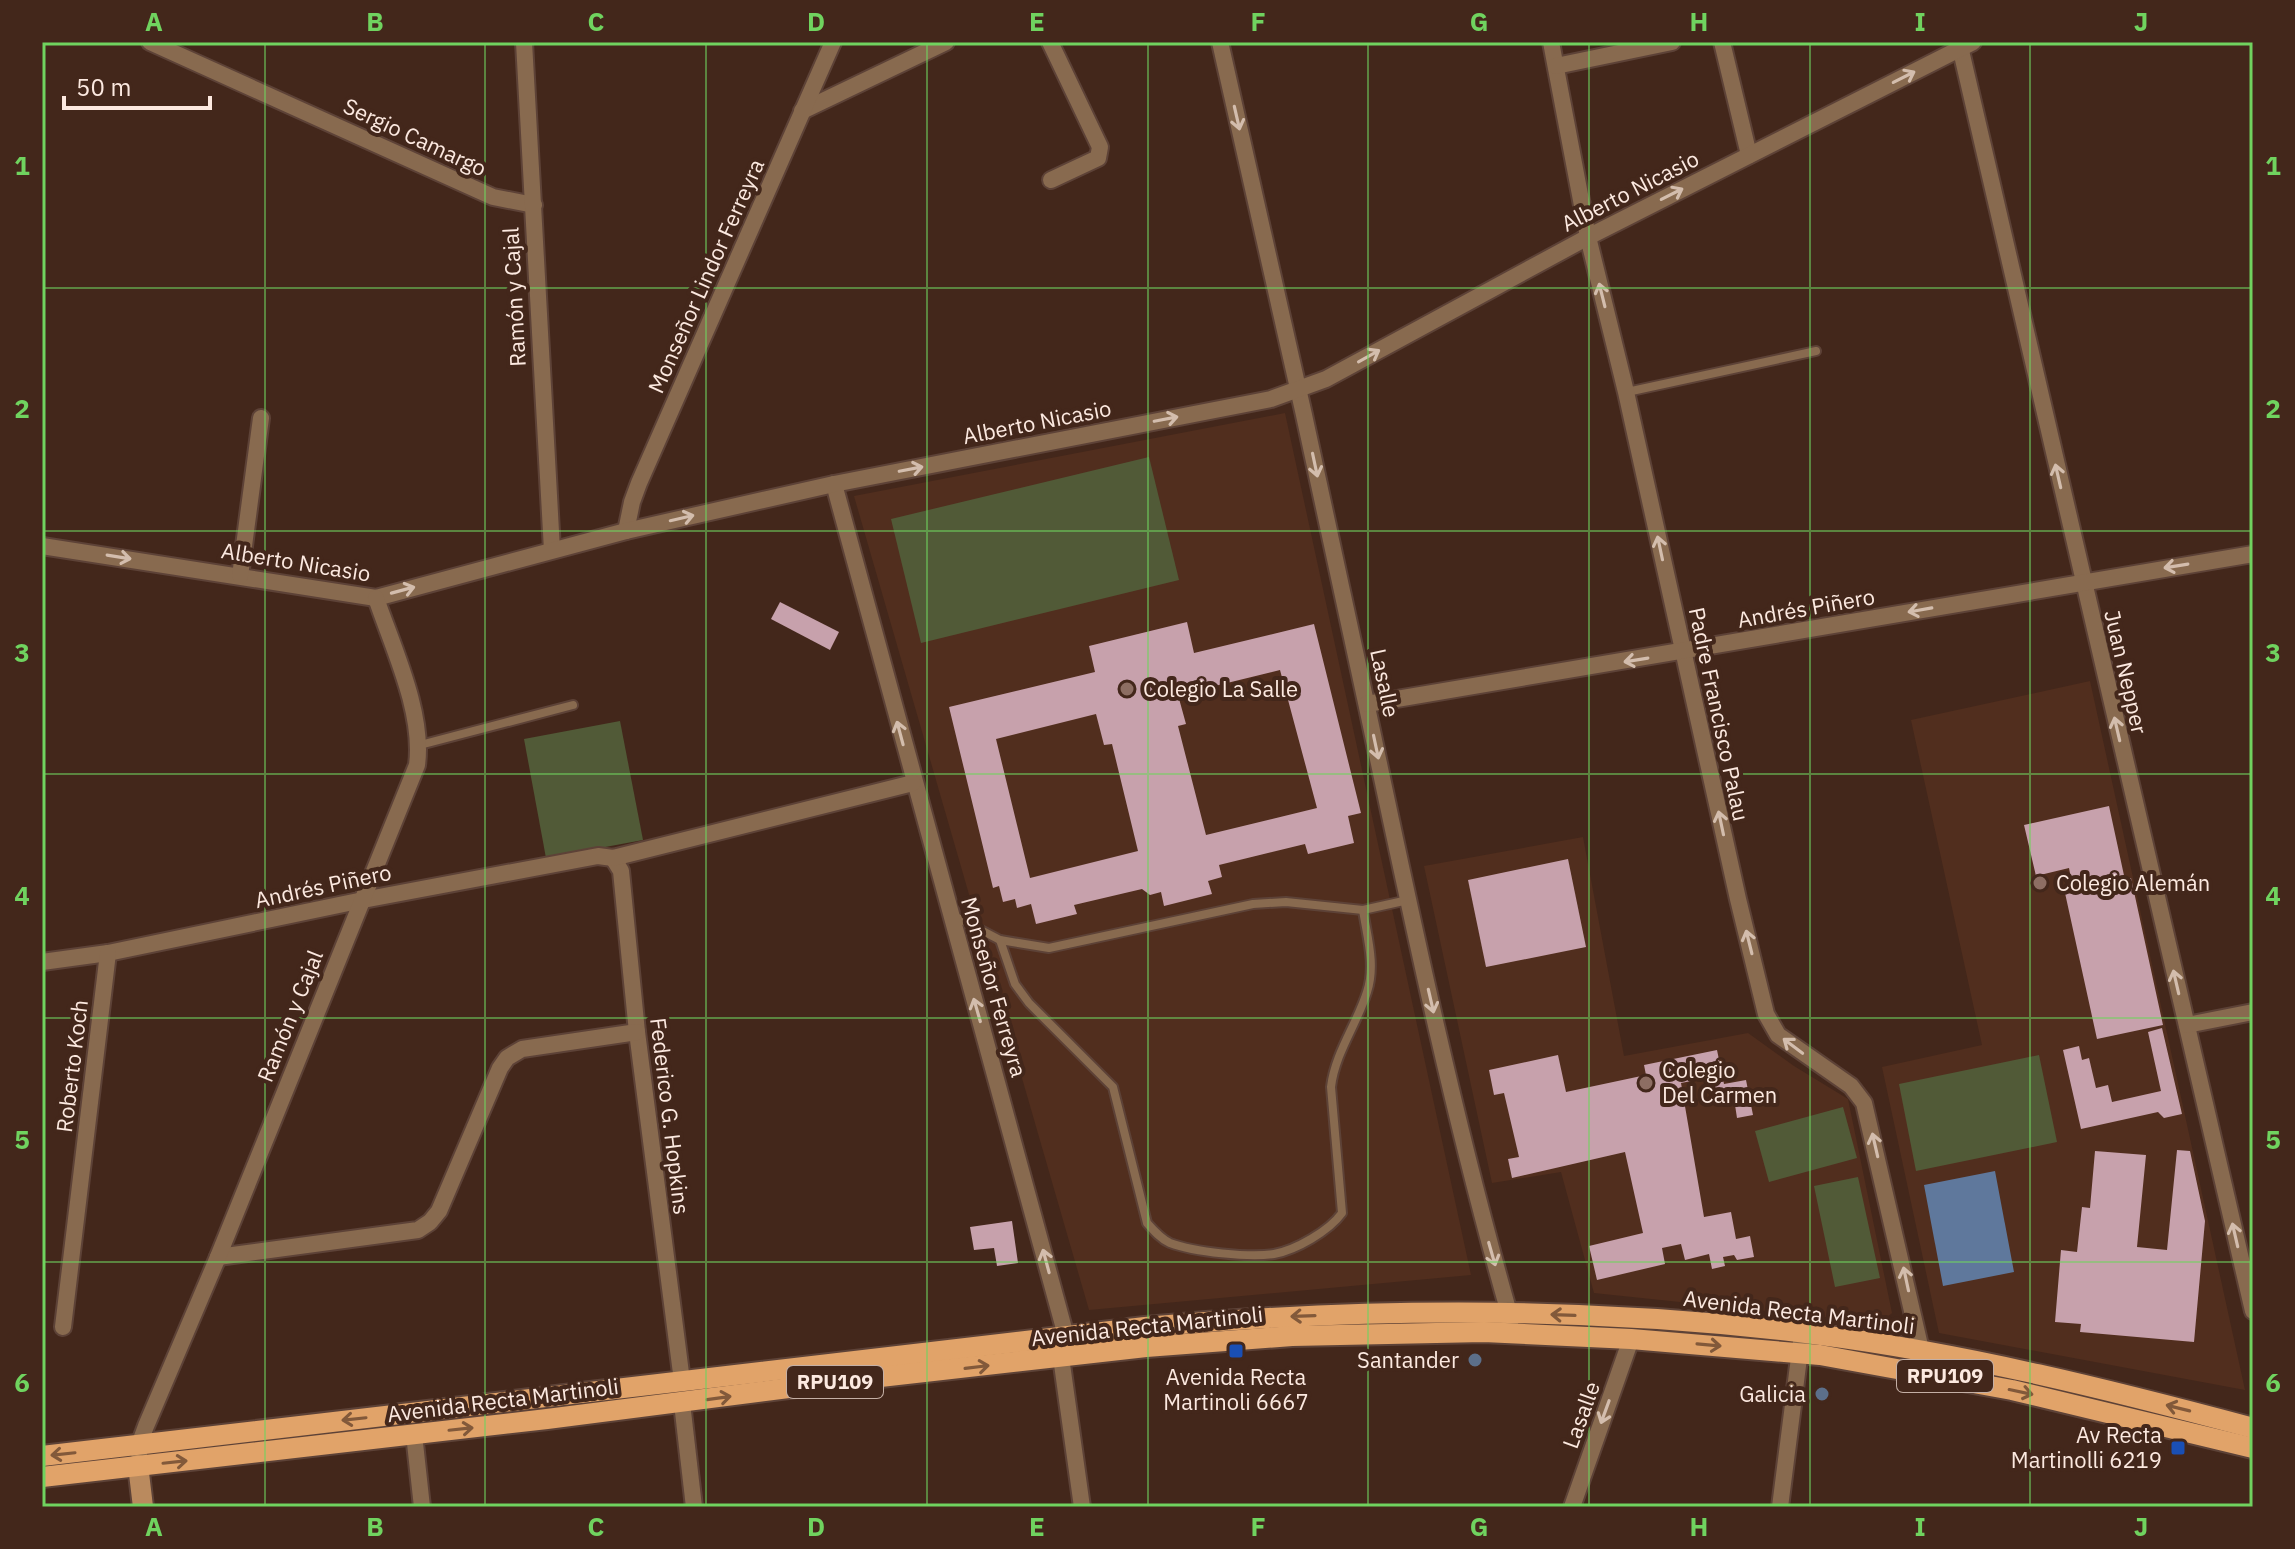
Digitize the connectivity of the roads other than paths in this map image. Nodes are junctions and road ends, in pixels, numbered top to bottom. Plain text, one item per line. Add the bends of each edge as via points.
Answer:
1 (150, 42) edge
2 (524, 42) edge
3 (833, 42) edge
4 (946, 42) edge
5 (1050, 42) edge
6 (1220, 42) edge
7 (1551, 42) edge
8 (1672, 42) edge
9 (1722, 42) edge
10 (1964, 44) edge
11 (1556, 66) junction
12 (802, 111) junction
13 (1749, 155) junction
14 (1051, 180) dead end
15 (534, 205) junction
16 (1588, 237) junction
17 (1816, 351) dead end
18 (1298, 389) junction
19 (1626, 392) junction
20 (261, 418) dead end
21 (834, 484) junction
22 (626, 531) junction
23 (42, 546) edge
24 (552, 550) junction
25 (2253, 554) edge
26 (240, 576) junction
27 (2082, 582) junction
28 (376, 598) junction
29 (1683, 652) junction
30 (1367, 704) junction
31 (573, 705) dead end
32 (420, 745) junction
33 (913, 783) junction
34 (613, 858) junction
35 (363, 900) junction
36 (1408, 900) junction
37 (1363, 910) junction
38 (949, 914) junction
39 (1000, 940) junction
40 (108, 953) junction
41 (42, 962) edge
42 (2253, 1012) edge
43 (2187, 1025) junction
44 (637, 1032) junction
45 (218, 1257) junction
46 (2253, 1311) edge
47 (1510, 1322) junction
48 (63, 1327) dead end
49 (1066, 1336) junction
50 (1631, 1339) junction
51 (1801, 1343) junction
52 (1921, 1350) junction
53 (1061, 1357) junction
54 (682, 1381) junction
55 (682, 1403) junction
56 (2253, 1428) edge
57 (414, 1434) junction
58 (2253, 1448) edge
59 (139, 1455) junction
60 (42, 1456) edge
61 (42, 1477) edge
62 (143, 1507) edge
63 (422, 1507) edge
64 (694, 1507) edge
65 (1082, 1507) edge
66 (1572, 1507) edge
67 (1780, 1507) edge

1 - 15 street, Sergio Camargo via 493,197
2 - 15 street, Ramón y Cajal
3 - 12 street, Monseñor Lindor Ferreyra
4 - 12 street
5 - 14 street via 1100,147 1098,158
6 -> 18 street, Lasalle
7 - 11 street, Padre Francisco Palau
8 - 11 street
9 - 13 street
13 -> 10 street, Alberto Nicasio
27 -> 10 street, Juan Nepper
11 - 16 street, Padre Francisco Palau
12 - 22 street, Monseñor Lindor Ferreyra via 639,483
16 -> 13 street, Alberto Nicasio
15 - 24 street, Ramón y Cajal
18 -> 16 street, Alberto Nicasio via 1326,379
19 -> 16 street, Padre Francisco Palau
17 - 19 lane
21 -> 18 street, Alberto Nicasio via 1271,399
18 -> 30 street, Lasalle
29 -> 19 street, Padre Francisco Palau
20 - 26 street
22 -> 21 street, Alberto Nicasio
33 -> 21 street, Monseñor Ferreyra
22 - 24 street, Alberto Nicasio
23 -> 26 street, Alberto Nicasio
28 -> 24 street, Alberto Nicasio
25 -> 27 street, Andrés Piñero
26 - 28 street, Alberto Nicasio
27 -> 29 street, Andrés Piñero
43 -> 27 street, Juan Nepper
28 - 32 street, Ramón y Cajal via 418,722
29 -> 30 street, Andrés Piñero
52 -> 29 street, Padre Francisco Palau via 1864,1103 1851,1086 1778,1035 1766,1014
30 -> 36 street, Lasalle
31 - 32 lane
32 - 35 street, Ramón y Cajal via 417,765
33 - 34 street, Andrés Piñero
33 - 38 street, Monseñor Ferreyra
34 - 35 street, Andrés Piñero via 598,856
34 - 44 street, Federico G. Hopkins via 621,871
35 - 40 street, Andrés Piñero
35 - 45 street, Ramón y Cajal
36 - 37 lane
36 -> 47 street, Lasalle
37 - 39 lane via 1253,904 1049,948
37 - 39 lane via 1372,966 1368,991 1331,1087 1342,1213 1321,1234 1265,1255 1169,1243 1156,1234 1147,1223 1113,1087 1029,1003 1015,984
38 - 39 lane
49 -> 38 street, Monseñor Ferreyra
40 - 41 street, Andrés Piñero
40 - 48 street, Roberto Koch
42 - 43 street
46 -> 43 street, Juan Nepper
44 - 45 street via 522,1049 507,1058 439,1211 418,1230
44 - 54 street, Federico G. Hopkins
45 - 59 street, Ramón y Cajal
47 -> 49 main road, Avenida Recta Martinoli / RPU109 via 1274,1317
47 - 50 main road, Avenida Recta Martinoli / RPU109
51 -> 47 main road, Avenida Recta Martinoli / RPU109 via 1641,1318
47 - 53 main road, Avenida Recta Martinoli / RPU109 via 1250,1338
49 - 53 street, Monseñor Ferreyra
49 - 54 main road, Avenida Recta Martinoli / RPU109
50 -> 51 main road, Avenida Recta Martinoli / RPU109
50 -> 66 street, Lasalle
51 - 52 main road, Avenida Recta Martinoli / RPU109
51 -> 58 main road, Avenida Recta Martinoli / RPU109
51 - 67 street
56 -> 52 main road, Avenida Recta Martinoli / RPU109
55 -> 53 main road, Avenida Recta Martinoli / RPU109
53 - 65 street, Monseñor Ferreyra
54 -> 59 main road, Avenida Recta Martinoli / RPU109
57 -> 55 main road, Avenida Recta Martinoli / RPU109
55 - 64 street
59 -> 57 main road, Avenida Recta Martinoli / RPU109 via 233,1456
57 - 63 street
59 -> 60 main road, Avenida Recta Martinoli / RPU109
59 - 61 main road, Avenida Recta Martinoli / RPU109
59 - 62 main road, Ramón y Cajal

